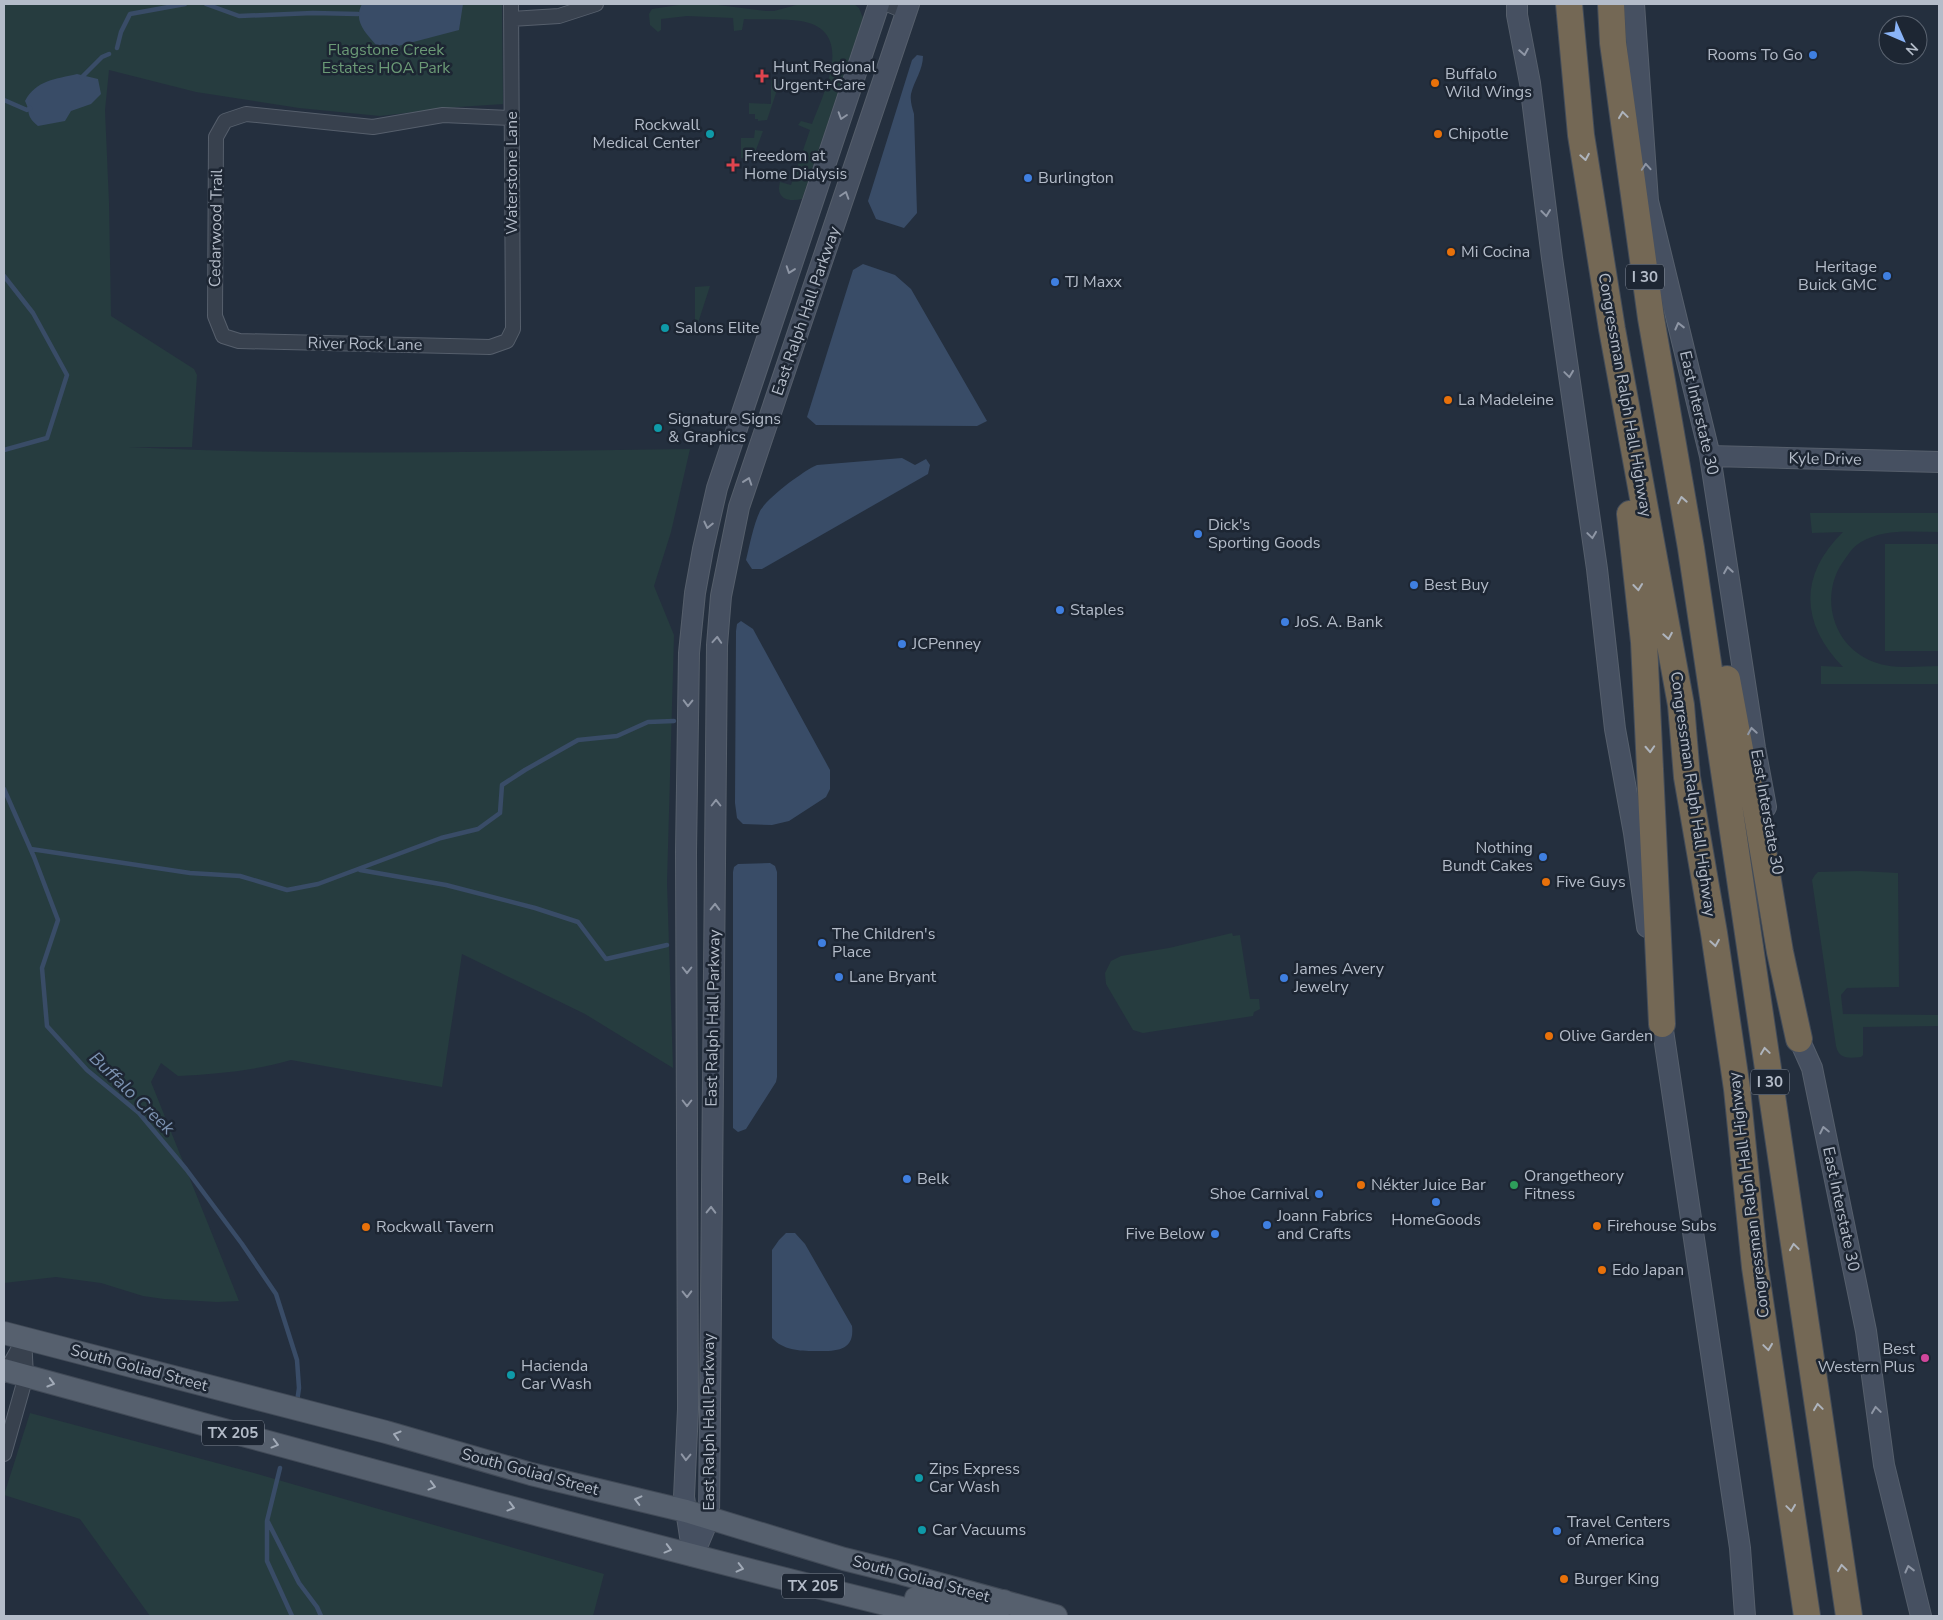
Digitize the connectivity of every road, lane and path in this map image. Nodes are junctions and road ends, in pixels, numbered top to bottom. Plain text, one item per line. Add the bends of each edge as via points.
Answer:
1 (511, 4) edge
2 (596, 4) edge
3 (880, 4) edge
4 (887, 4) edge
5 (1517, 4) edge
6 (1568, 4) edge
7 (1611, 4) edge
8 (1634, 4) edge
9 (907, 8) edge
10 (511, 19) junction
11 (512, 118) junction
12 (1612, 329) junction
13 (223, 336) joint
14 (507, 341) joint
15 (1710, 456) junction
16 (1939, 462) edge
17 (1691, 548) junction
18 (695, 594) junction
19 (721, 596) junction
20 (716, 851) junction
21 (686, 852) junction
22 (1662, 1024) junction
23 (1799, 1039) junction
24 (687, 1158) junction
25 (711, 1158) junction
26 (687, 1259) junction
27 (710, 1259) junction
28 (14, 1336) edge
29 (10, 1373) edge
30 (4, 1454) edge
31 (686, 1511) junction
32 (709, 1518) junction
33 (693, 1556) junction
34 (847, 1595) junction
35 (1004, 1601) junction
36 (934, 1616) edge
37 (1056, 1616) edge
38 (1745, 1616) edge
39 (1806, 1616) edge
40 (1849, 1616) edge
41 (1921, 1616) edge

1 - 10 street, Waterstone Lane
2 - 10 street via 559,16
3 -> 18 main road, East Ralph Hall Parkway via 717,488
4 - 9 street
5 -> 22 main road via 1597,569 1615,729
6 -> 12 highway, Congressman Ralph Hall Highway / I 30 via 1581,135
17 -> 7 highway, Congressman Ralph Hall Highway / I 30 via 1651,318 1613,43
15 -> 8 main road, East Interstate 30 via 1648,201
19 -> 9 main road, East Ralph Hall Parkway via 739,507
10 - 11 street, Waterstone Lane
11 - 13 street, Cedarwood Trail via 443,115 373,127 246,114 225,121 216,137 215,316
11 - 14 street, Waterstone Lane via 513,329
12 -> 22 highway via 1644,642
12 -> 39 highway, Congressman Ralph Hall Highway / I 30 via 1681,705 1687,777 1737,1089 1755,1267
13 - 14 street, River Rock Lane via 239,341 490,347
15 - 16 main road, Kyle Drive
23 -> 15 main road, East Interstate 30 via 1776,860 1755,748
17 - 23 highway via 1714,614 1744,771 1755,803 1780,952
40 -> 17 highway, Congressman Ralph Hall Highway / I 30
18 - 19 main road
18 -> 21 main road, East Ralph Hall Parkway via 689,653
20 -> 19 main road, East Ralph Hall Parkway via 716,645
20 - 21 main road
25 -> 20 main road, East Ralph Hall Parkway
21 -> 24 main road, East Ralph Hall Parkway
22 - 38 main road via 1740,1548
41 -> 23 main road, East Interstate 30 via 1884,1465 1866,1330 1812,1068
24 - 25 main road
24 - 26 main road, East Ralph Hall Parkway
27 -> 25 main road, East Ralph Hall Parkway
26 - 27 main road
26 -> 31 main road, East Ralph Hall Parkway
27 - 32 main road, East Ralph Hall Parkway
28 - 29 street
28 - 29 street
31 -> 28 main road, South Goliad Street / TX 205 via 524,1472 386,1432
29 - 30 street
29 -> 33 main road, South Goliad Street / TX 205
31 - 32 main road, South Goliad Street / TX 205
31 - 33 main road, East Ralph Hall Parkway
32 - 33 main road, East Ralph Hall Parkway
32 - 35 main road, South Goliad Street / TX 205 via 844,1559
33 -> 34 main road, South Goliad Street / TX 205
34 - 35 main road via 851,1588 862,1583 976,1615 991,1616
34 - 36 main road, South Goliad Street / TX 205
35 - 37 main road, South Goliad Street / TX 205

